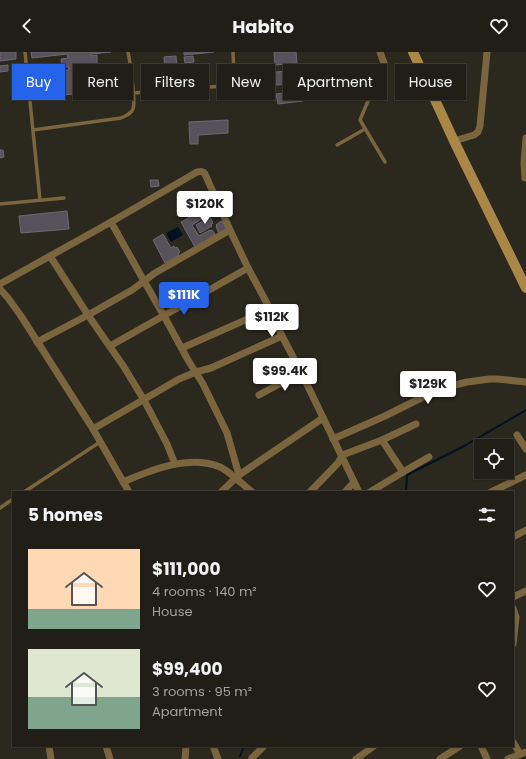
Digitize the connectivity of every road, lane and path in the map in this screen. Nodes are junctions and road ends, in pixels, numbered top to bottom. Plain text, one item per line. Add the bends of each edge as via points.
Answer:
1 (25, 52) edge
2 (128, 52) edge
3 (233, 52) edge
4 (380, 52) edge
5 (413, 52) edge
6 (487, 52) edge
7 (384, 63) joint
8 (129, 64) edge
9 (133, 93) joint
10 (365, 129) junction
11 (33, 130) junction
12 (526, 138) edge
13 (454, 141) junction
14 (337, 145) dead end
15 (385, 162) dead end
16 (525, 178) dead end
17 (64, 198) dead end
18 (40, 200) junction
19 (0, 204) edge
20 (111, 222) junction
21 (230, 230) junction
22 (50, 256) junction
23 (248, 268) junction
24 (144, 281) junction
25 (0, 284) edge
26 (526, 288) edge
27 (0, 289) edge
28 (270, 309) junction
29 (88, 315) junction
30 (164, 316) junction
31 (282, 336) junction
32 (37, 342) junction
33 (110, 346) junction
34 (182, 348) junction
35 (196, 372) junction
36 (301, 372) junction
37 (526, 382) edge
38 (259, 395) dead end
39 (144, 400) junction
40 (323, 418) junction
41 (416, 424) dead end
42 (93, 429) junction
43 (517, 435) dead end
44 (333, 439) junction
45 (382, 440) junction
46 (100, 442) junction
47 (526, 449) edge
48 (342, 456) junction
49 (429, 457) dead end
50 (175, 464) junction
51 (403, 472) junction
52 (526, 476) edge
53 (237, 477) junction
54 (123, 482) junction
55 (354, 482) junction
56 (26, 491) edge
57 (128, 491) edge
58 (222, 491) edge
59 (251, 491) edge
60 (311, 491) edge
61 (346, 491) edge
62 (358, 491) edge
63 (372, 491) edge
64 (493, 491) edge
65 (12, 500) edge
66 (0, 508) edge
67 (526, 530) edge
68 (514, 536) edge
69 (526, 591) edge
70 (514, 597) edge
71 (514, 611) edge
72 (514, 635) edge
73 (514, 743) edge
74 (50, 747) edge
75 (106, 747) edge
76 (186, 747) edge
77 (213, 747) edge
78 (263, 747) edge
79 (373, 747) edge
80 (458, 747) edge
81 (481, 747) edge
82 (523, 753) edge
83 (252, 758) dead end
84 (50, 759) edge
85 (110, 759) edge
86 (184, 759) edge
87 (218, 759) edge
88 (356, 759) edge
89 (440, 759) edge
90 (487, 759) edge
91 (508, 759) edge

1 - 11 lane
2 - 8 lane
3 - 9 lane via 234,74 232,82 228,84
4 - 7 street
5 - 13 street
6 - 13 street via 478,132
7 - 10 lane via 360,120
9 - 11 lane via 134,108 121,118
10 - 14 lane
10 - 15 lane
11 - 18 lane
12 - 16 street
13 - 26 street
17 - 18 lane
18 - 19 lane
20 - 21 street via 200,171 205,174
20 - 22 street
20 - 24 street
21 - 23 street
21 - 24 street
22 - 25 street
22 - 29 street
23 - 28 street
23 - 30 street
24 - 29 street
24 - 30 street
27 - 32 street
28 - 31 street
28 - 34 street
29 - 32 street
29 - 33 street
30 - 33 street
30 - 34 street
31 - 35 street via 211,368
31 - 36 street
32 - 42 street
33 - 39 street
34 - 35 street
35 - 39 street
35 - 53 street via 224,426
36 - 38 street
36 - 40 street
37 - 44 street via 497,379 460,383 433,392
39 - 42 street
39 - 50 street
40 - 44 street
40 - 53 street
41 - 45 street
42 - 46 street
43 - 47 street
44 - 48 street
45 - 48 street
45 - 51 street
46 - 54 street
46 - 56 lane
48 - 55 street
48 - 60 street
49 - 51 street
50 - 53 street via 193,462 213,465
50 - 54 street
51 - 63 street
52 - 64 street
53 - 58 street
53 - 59 street
54 - 57 street
55 - 61 street
55 - 62 street
65 - 66 lane
67 - 68 street
69 - 70 street
71 - 72 street
73 - 82 street
74 - 84 street
75 - 85 street
76 - 86 street
77 - 87 street
78 - 83 street
79 - 88 street
80 - 89 street
81 - 90 street
82 - 91 street

